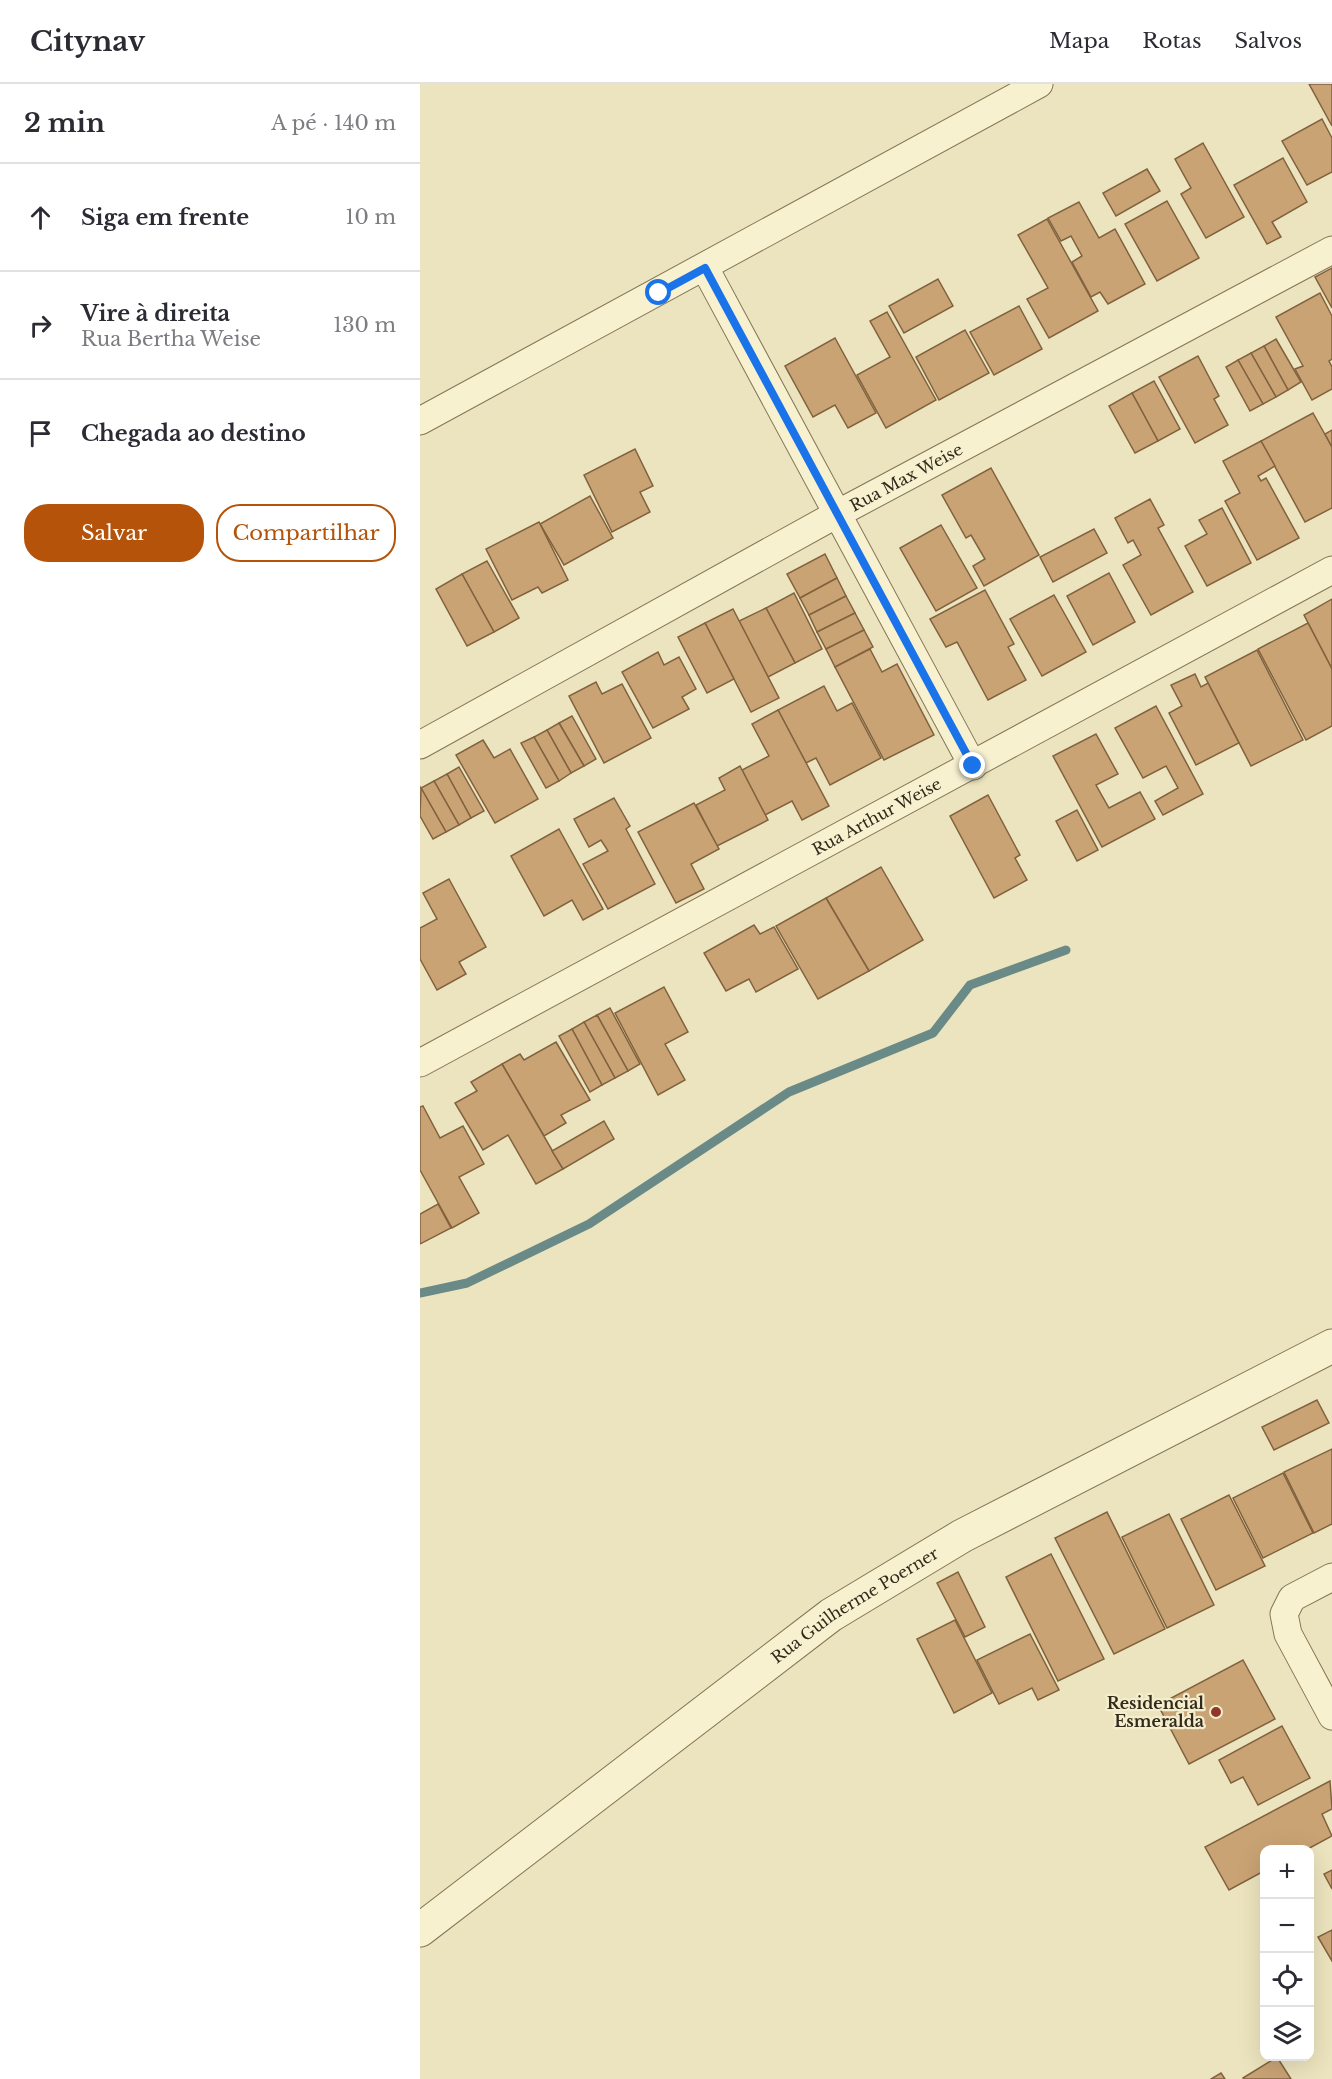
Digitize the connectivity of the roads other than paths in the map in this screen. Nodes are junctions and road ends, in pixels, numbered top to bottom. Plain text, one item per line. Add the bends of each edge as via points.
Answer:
1 (1039, 84) edge
2 (1332, 250) edge
3 (705, 268) junction
4 (420, 421) edge
5 (837, 514) junction
6 (1332, 570) edge
7 (420, 745) edge
8 (973, 766) junction
9 (420, 1063) edge
10 (1332, 1346) edge
11 (1332, 1577) edge
12 (1332, 1716) edge
13 (420, 1930) edge

1 - 3 street
2 - 5 street, Rua Max Weise
3 - 4 street
3 - 5 street
5 - 7 street, Rua Max Weise
5 - 8 street
6 - 8 street, Rua Arthur Weise
8 - 9 street, Rua Arthur Weise
10 - 13 street, Rua Guilherme Poerner via 962,1536 831,1616
11 - 12 street via 1292,1598 1284,1614 1288,1634

